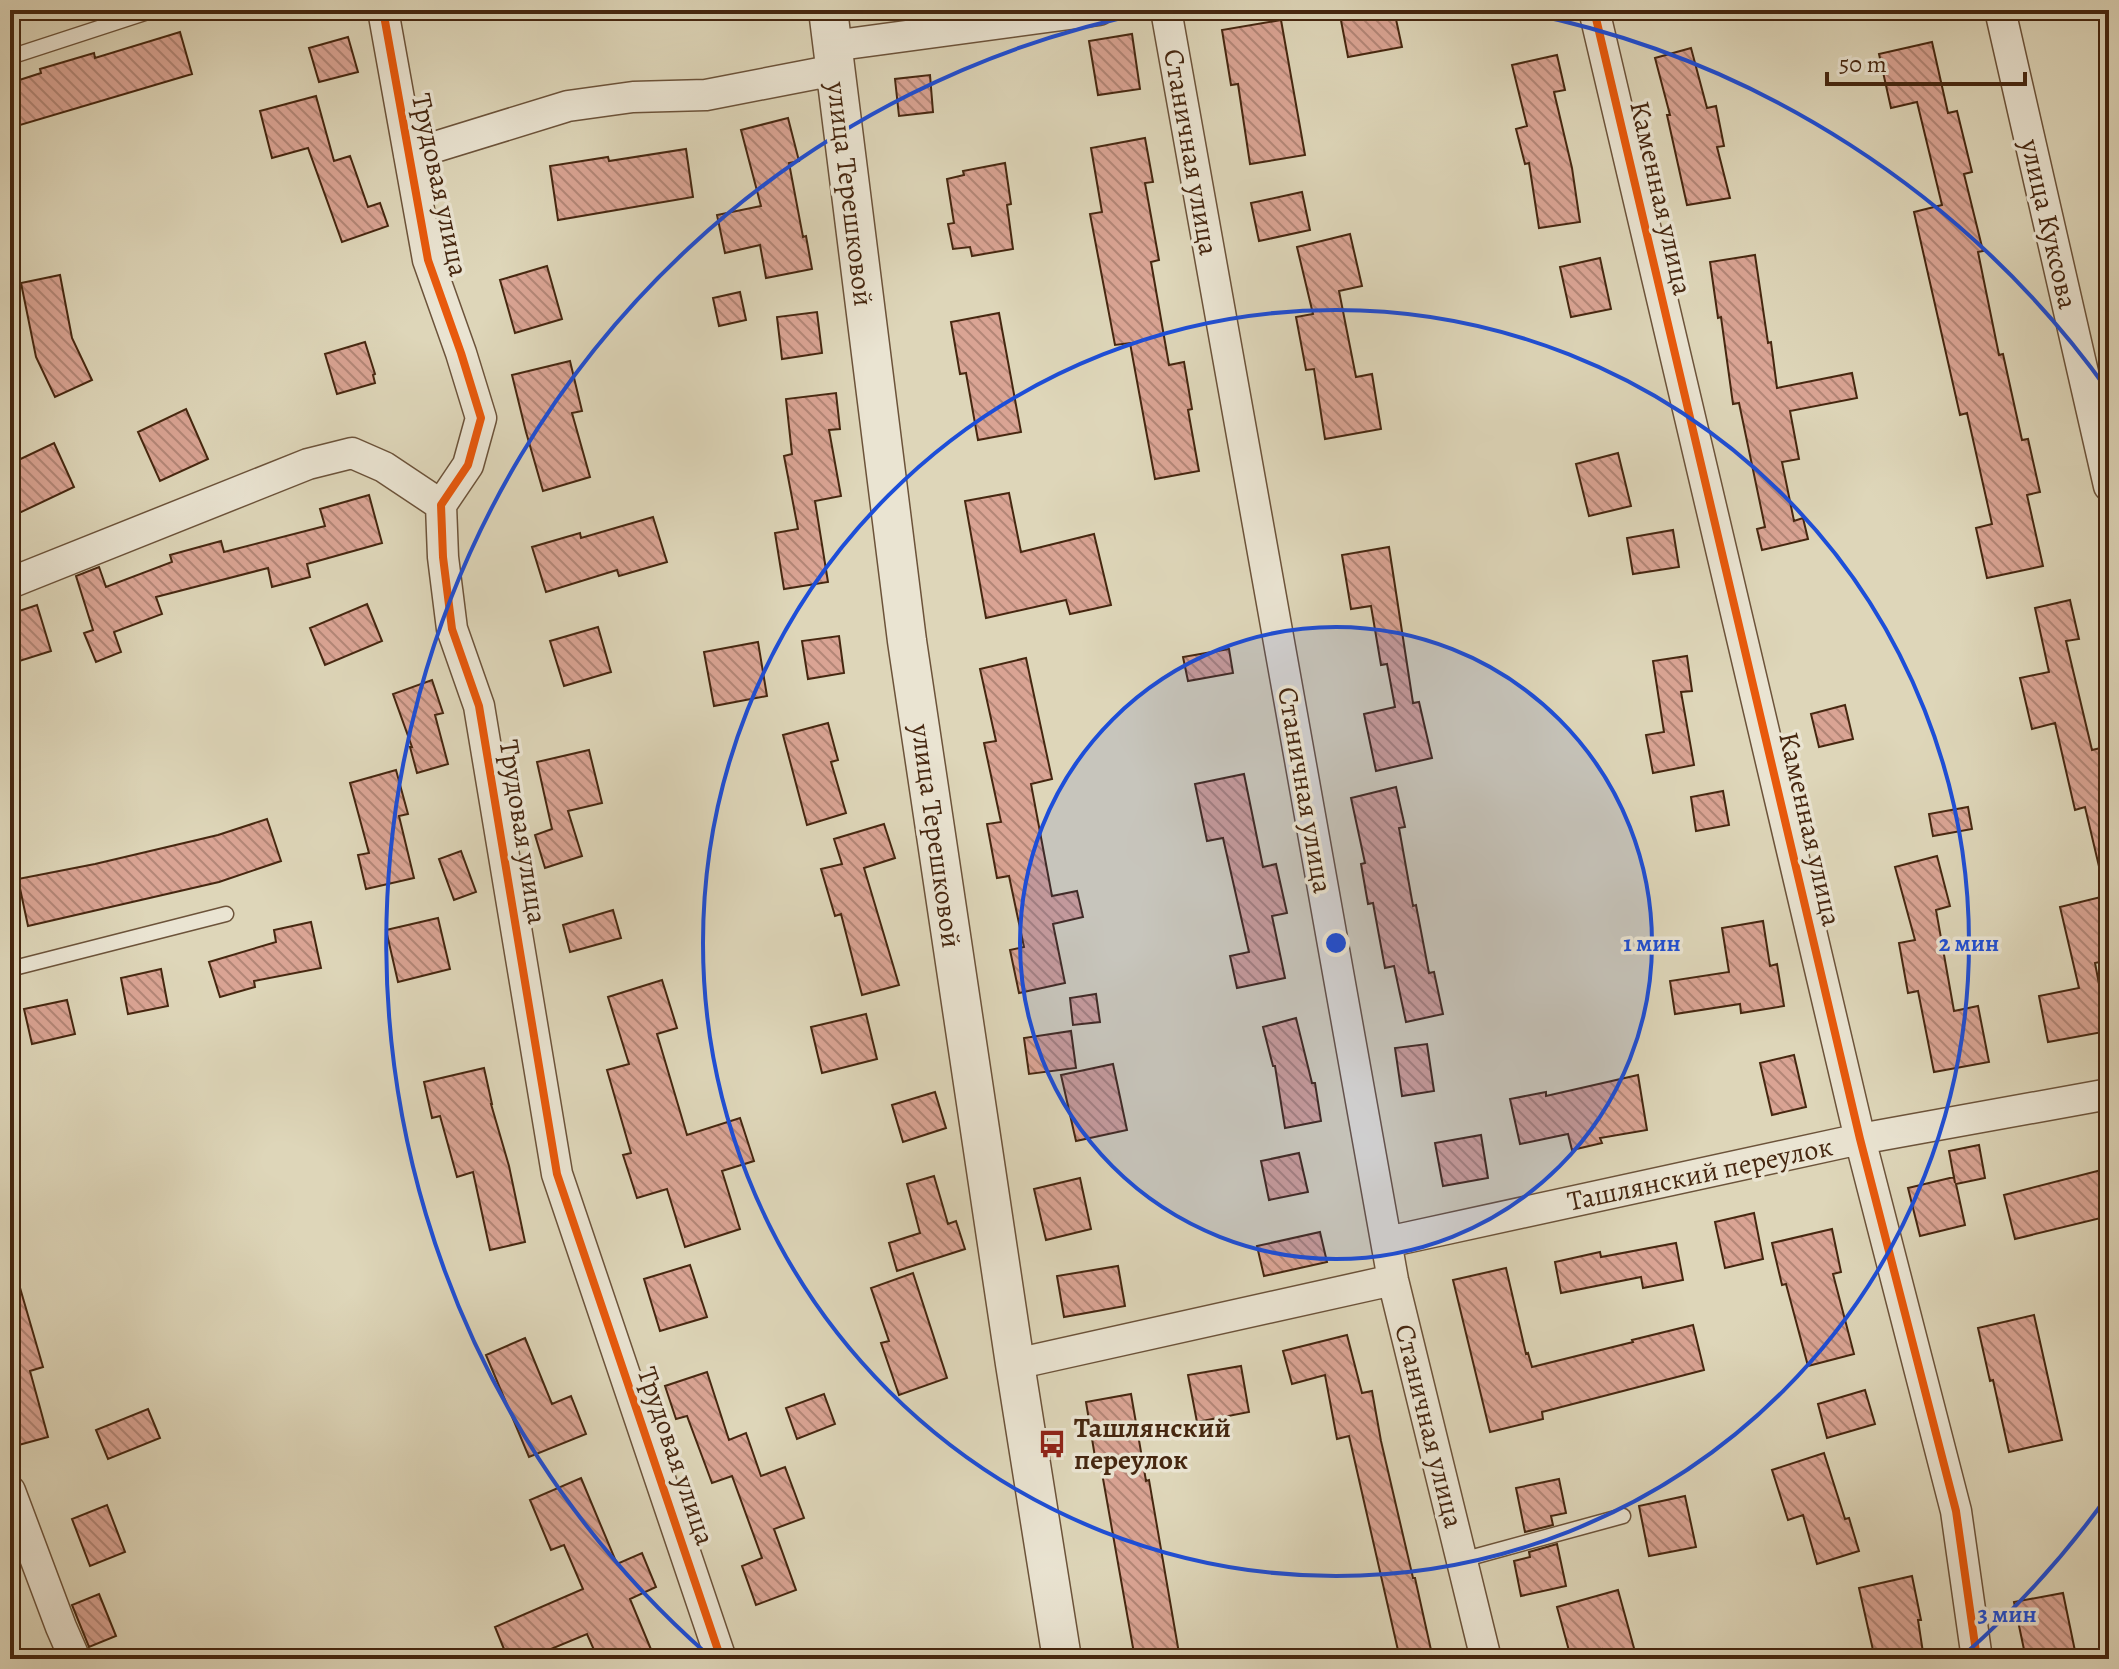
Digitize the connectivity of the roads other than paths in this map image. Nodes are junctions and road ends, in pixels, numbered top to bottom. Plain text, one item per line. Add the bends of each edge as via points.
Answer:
1 (154, 10) edge
2 (383, 10) edge
3 (1099, 10) edge
4 (1166, 10) edge
5 (1594, 10) edge
6 (2000, 10) edge
7 (832, 42) edge
8 (10, 57) edge
9 (409, 155) junction
10 (2109, 486) edge
11 (441, 505) junction
12 (10, 583) edge
13 (226, 914) dead end
14 (10, 969) edge
15 (2109, 1094) edge
16 (1860, 1139) junction
17 (1387, 1242) junction
18 (1393, 1280) junction
19 (1015, 1364) junction
20 (10, 1491) edge
21 (1623, 1516) dead end
22 (1462, 1560) junction
23 (75, 1659) edge
24 (721, 1659) edge
25 (1062, 1659) edge
26 (1486, 1659) edge
27 (1977, 1659) edge

1 - 8 lane
2 - 9 street, Трудовая улица
3 - 7 street
4 - 17 street, Станичная улица
5 - 16 street, Каменная улица
6 - 10 street, улица Куксова
7 - 9 street via 706,95 568,106
7 - 19 street, улица Терешковой via 907,641
9 - 11 street, Трудовая улица via 428,260 481,418 468,465
11 - 12 street via 384,467 352,453 308,464
11 - 24 street, Трудовая улица via 452,629 479,706 557,1174
13 - 14 lane
15 - 16 street, Ташлянский переулок
16 - 17 street, Ташлянский переулок
16 - 27 street, Каменная улица via 1956,1511
17 - 18 street, Станичная улица
18 - 19 street
18 - 22 street, Станичная улица
19 - 25 street, улица Терешковой
20 - 23 street
21 - 22 lane
22 - 26 street, Станичная улица

